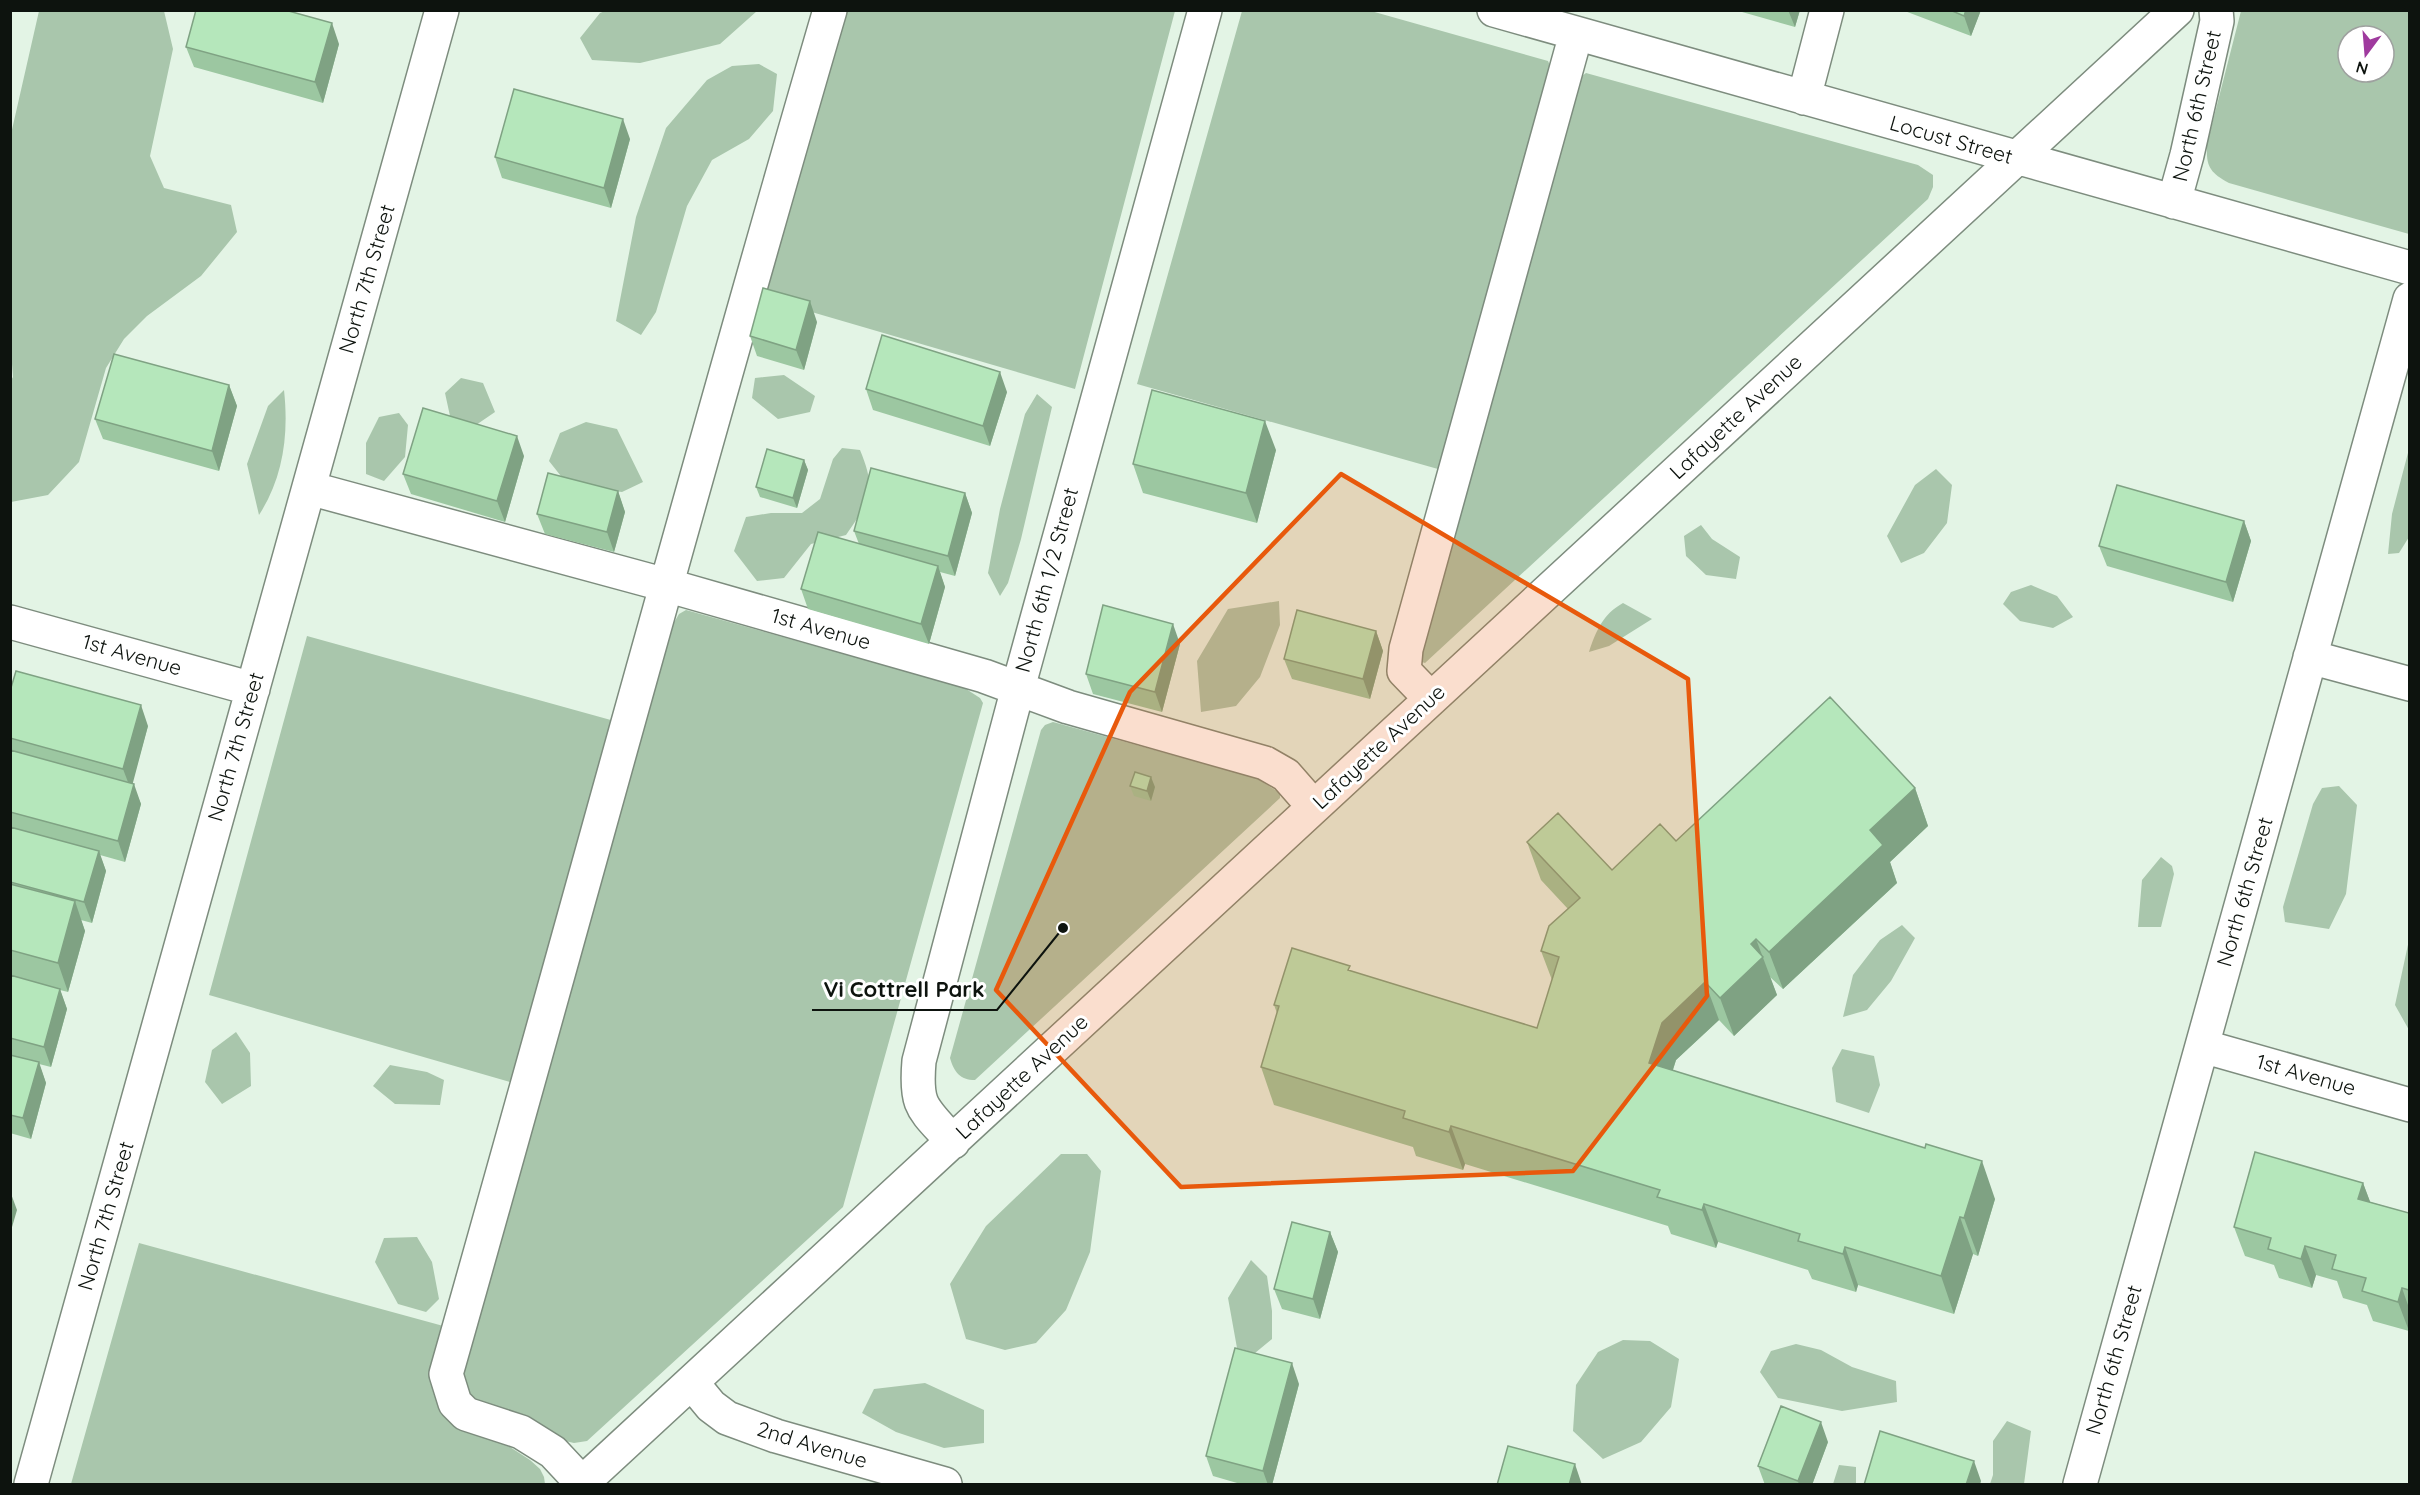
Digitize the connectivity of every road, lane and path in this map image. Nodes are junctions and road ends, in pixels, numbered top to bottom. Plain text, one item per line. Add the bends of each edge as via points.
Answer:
1 (442, 10) edge
2 (830, 10) edge
3 (1205, 10) edge
4 (1494, 10) edge
5 (1827, 10) edge
6 (2177, 10) edge
7 (2216, 10) edge
8 (1576, 34) junction
9 (1804, 98) junction
10 (2016, 158) junction
11 (2174, 202) junction
12 (2409, 268) edge
13 (2409, 299) edge
14 (309, 488) junction
15 (666, 585) junction
16 (10, 622) edge
17 (2310, 657) junction
18 (2409, 684) edge
19 (1018, 688) junction
20 (253, 689) junction
21 (1431, 699) junction
22 (1314, 807) junction
23 (2202, 1046) junction
24 (2409, 1105) edge
25 (953, 1142) junction
26 (692, 1383) junction
27 (581, 1484) edge
28 (31, 1485) edge
29 (945, 1485) edge
30 (2080, 1485) edge

1 - 14 street, North 7th Street
2 - 15 street
3 - 19 street, North 6th 1/2 Street
4 - 8 street, Locust Street
5 - 9 street
6 - 10 street, Lafayette Avenue
7 - 11 street, North 6th Street
8 - 9 street, Locust Street
8 - 21 street via 1406,649 1404,671
9 - 10 street, Locust Street
10 - 11 street, Locust Street
10 - 21 street, Lafayette Avenue
11 - 12 street, Locust Street
13 - 17 street, North 6th Street
14 - 15 street, 1st Avenue
14 - 20 street, North 7th Street
15 - 19 street, 1st Avenue
15 - 27 street via 446,1374 455,1403 466,1413 521,1432 553,1452
16 - 20 street, 1st Avenue
17 - 18 street
17 - 23 street, North 6th Street
19 - 22 street, 1st Avenue via 1068,707 1265,763 1286,775
19 - 25 street, North 6th 1/2 Street via 919,1061 916,1088 922,1107
20 - 28 street, North 7th Street
21 - 22 street, Lafayette Avenue
22 - 25 street, Lafayette Avenue
23 - 24 street, 1st Avenue
23 - 30 street, North 6th Street
25 - 26 street, Lafayette Avenue
26 - 27 street, Lafayette Avenue
26 - 29 street, 2nd Avenue via 727,1418

